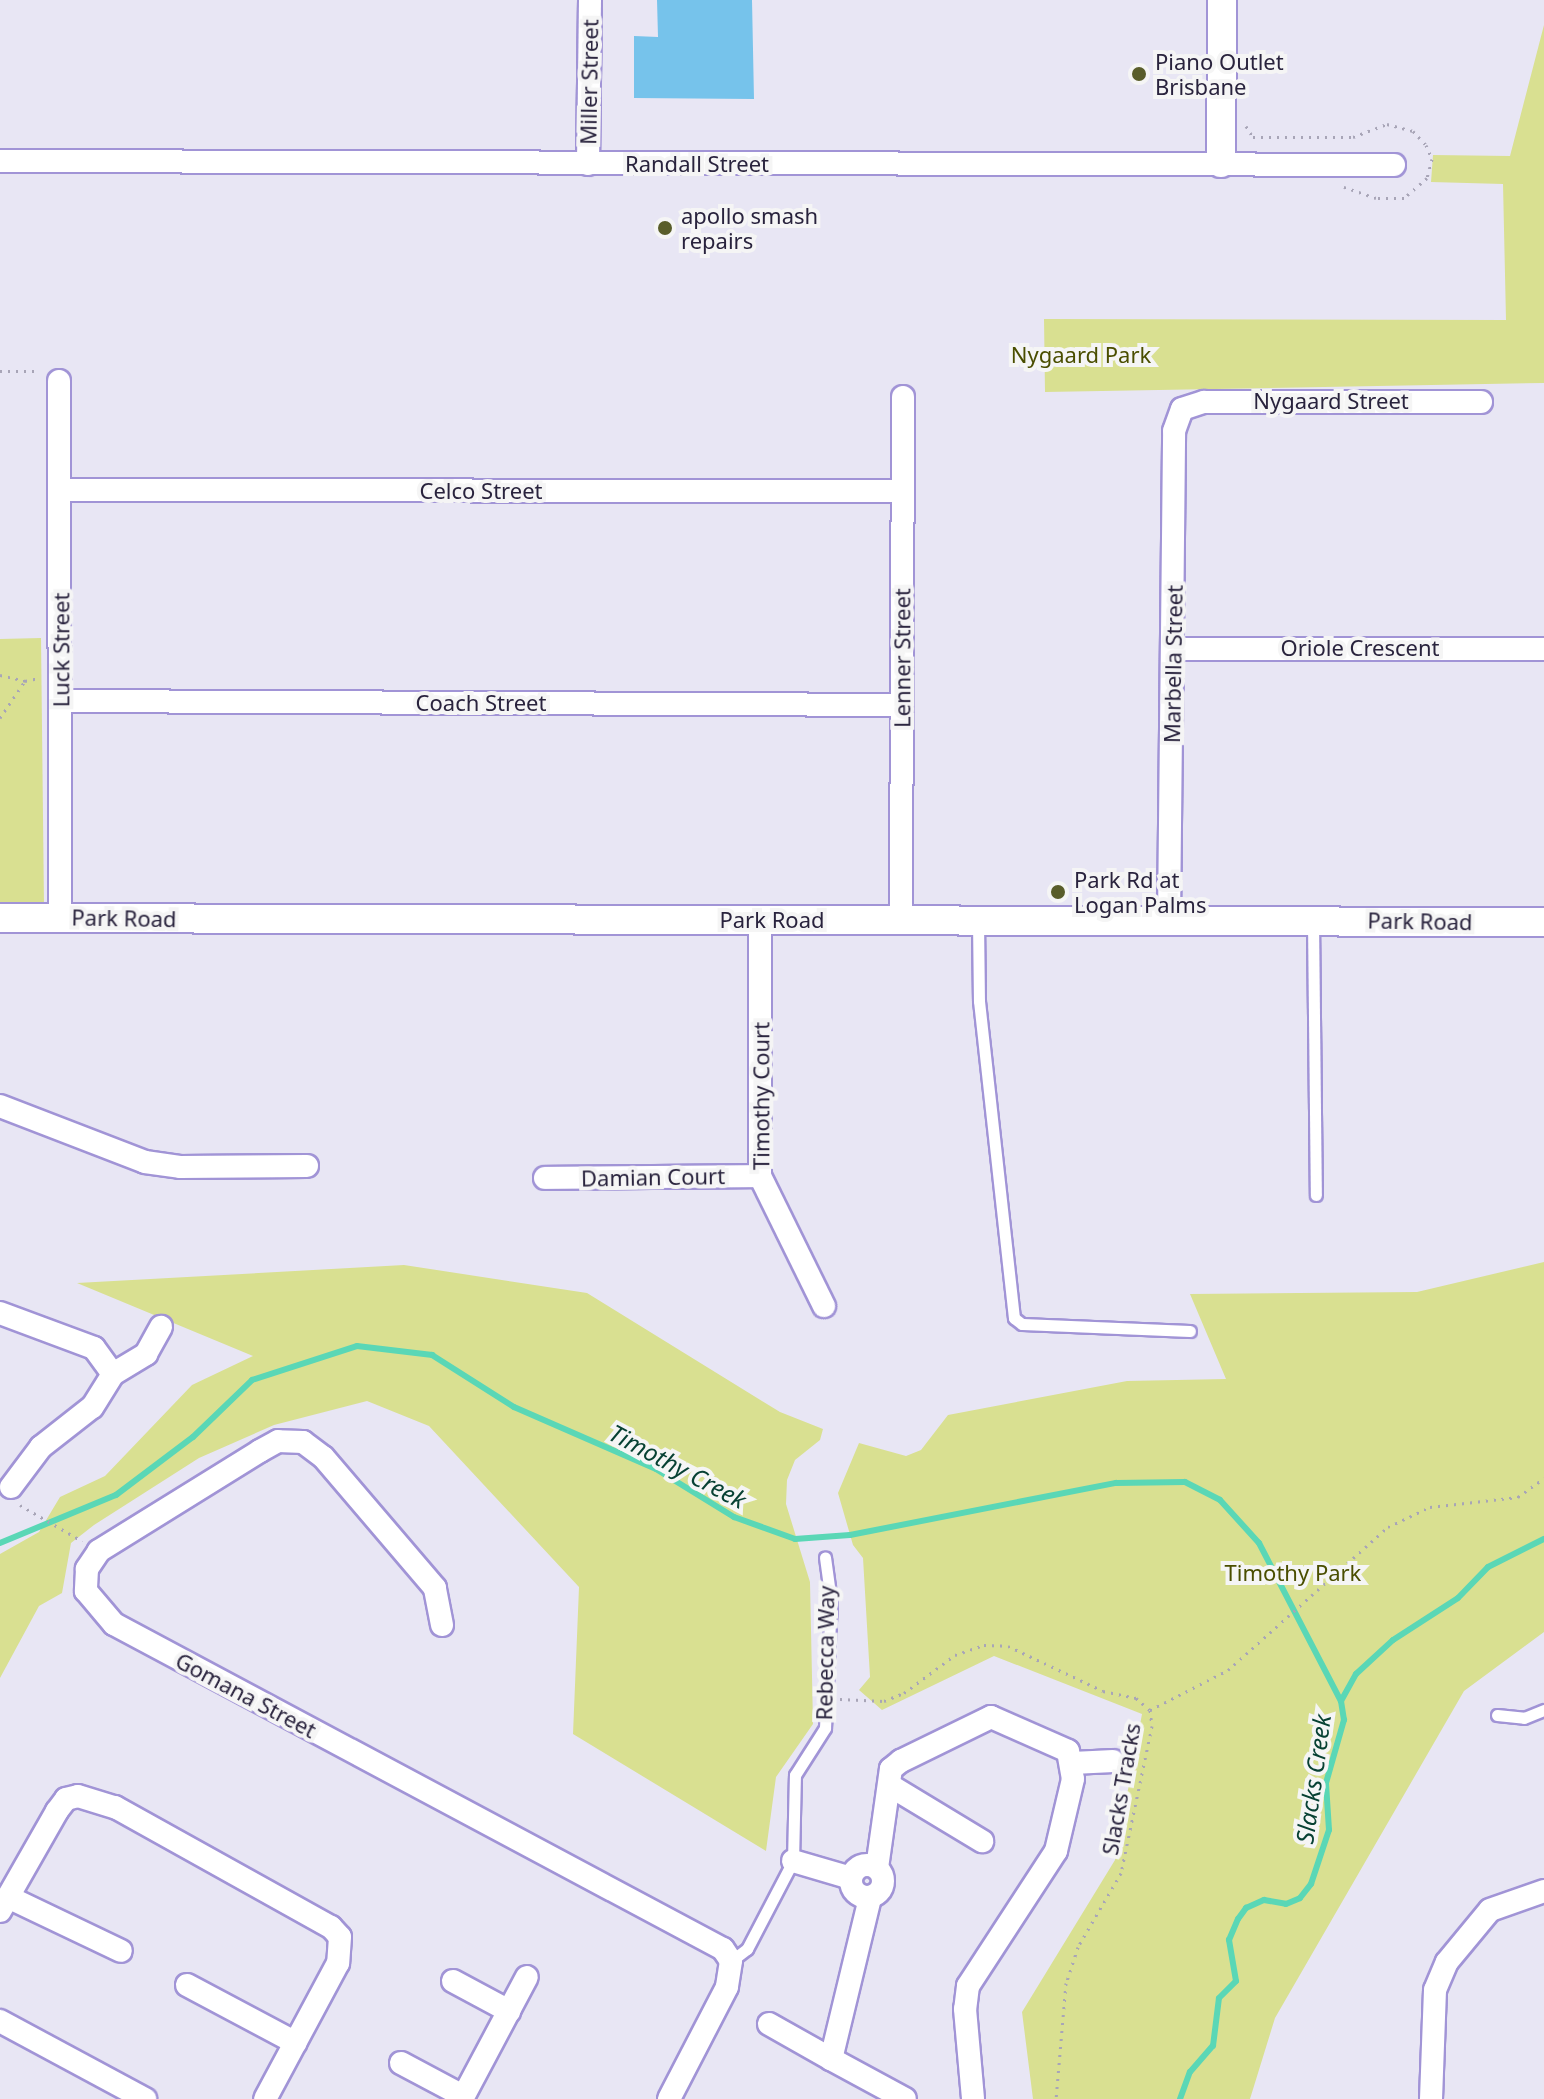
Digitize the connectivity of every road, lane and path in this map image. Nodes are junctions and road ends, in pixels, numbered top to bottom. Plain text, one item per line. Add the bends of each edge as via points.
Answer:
1 (590, 0) edge
2 (1222, 0) edge
3 (0, 161) edge
4 (1221, 163) junction
5 (588, 164) junction
6 (1394, 165) dead end
7 (0, 371) edge
8 (59, 381) joint
9 (903, 397) dead end
10 (1481, 402) dead end
11 (1182, 409) joint
12 (61, 490) junction
13 (901, 491) junction
14 (1175, 649) junction
15 (1544, 649) edge
16 (0, 675) edge
17 (42, 676) dead end
18 (25, 681) junction
19 (61, 701) junction
20 (902, 705) junction
21 (0, 718) edge
22 (0, 918) edge
23 (60, 918) junction
24 (901, 919) junction
25 (760, 920) junction
26 (1169, 920) junction
27 (1313, 920) junction
28 (978, 921) junction
29 (1544, 922) edge
30 (0, 1106) edge
31 (307, 1166) dead end
32 (760, 1176) junction
33 (545, 1178) dead end
34 (1316, 1195) dead end
35 (824, 1306) dead end
36 (0, 1313) edge
37 (161, 1327) dead end
38 (1190, 1331) dead end
39 (113, 1374) junction
40 (1544, 1478) edge
41 (12, 1487) edge
42 (24, 1508) dead end
43 (78, 1538) dead end
44 (825, 1557) dead end
45 (442, 1625) dead end
46 (827, 1699) junction
47 (1150, 1710) junction
48 (1544, 1710) edge
49 (1497, 1715) dead end
50 (1113, 1761) dead end
51 (1073, 1763) junction
52 (889, 1785) junction
53 (982, 1841) dead end
54 (793, 1861) junction
55 (877, 1868) junction
56 (851, 1878) junction
57 (1544, 1891) edge
58 (870, 1898) junction
59 (4, 1904) edge
60 (121, 1951) dead end
61 (731, 1961) junction
62 (527, 1977) dead end
63 (453, 1981) dead end
64 (187, 1985) dead end
65 (509, 2011) junction
66 (0, 2021) edge
67 (769, 2024) dead end
68 (296, 2043) junction
69 (831, 2059) junction
70 (401, 2063) dead end
71 (462, 2098) edge
72 (145, 2099) edge
73 (265, 2099) edge
74 (669, 2099) edge
75 (905, 2099) edge
76 (973, 2099) edge
77 (1056, 2099) edge
78 (1431, 2099) edge

1 - 5 street, Miller Street
2 - 4 street
3 - 5 street, Randall Street
4 - 5 street, Randall Street
4 - 6 street, Randall Street
7 - 8 path via 44,371 44,381
8 - 12 street, Luck Street
9 - 13 street, Lenner Street
10 - 11 street, Nygaard Street via 1204,402
11 - 14 street, Marbella Street via 1174,431
12 - 13 street, Celco Street
12 - 19 street, Luck Street
13 - 20 street, Lenner Street
14 - 15 street, Oriole Crescent
14 - 26 street, Marbella Street
16 - 18 path
17 - 18 path
18 - 21 path
19 - 20 street, Coach Street
19 - 23 street, Luck Street
20 - 24 street, Lenner Street
22 - 23 street, Park Road
23 - 25 street, Park Road
24 - 25 street, Park Road
24 - 28 street, Park Road
25 - 32 street, Timothy Court
26 - 27 street, Park Road
26 - 28 street, Park Road
27 - 29 street, Park Road
27 - 34 lane
28 - 38 lane via 979,1001 1014,1318 1022,1324
30 - 31 street via 145,1162 180,1167
32 - 33 street, Damian Court
32 - 35 street, Timothy Court
36 - 39 street via 94,1348
37 - 39 street via 146,1354
39 - 41 street via 92,1407 41,1447
40 - 47 path, Slacks Tracks via 1518,1497 1457,1502 1409,1516 1369,1542 1228,1670
42 - 43 path
44 - 46 lane, Rebecca Way via 831,1601
45 - 61 street, Gomana Street via 435,1588 323,1457 303,1442 278,1441 260,1451 99,1551 87,1569 86,1591 114,1624 723,1949
46 - 47 path, Slacks Tracks via 884,1701 904,1693 955,1655 984,1645 1008,1646 1103,1691 1136,1698
46 - 54 lane, Rebecca Way via 825,1728 795,1775
47 - 77 path, Slacks Tracks via 1152,1726 1121,1873 1078,1947 1066,1983
48 - 49 lane via 1524,1718
50 - 51 street
51 - 52 street via 1068,1751 991,1717 901,1761 891,1769
51 - 76 street via 1056,1851 968,1986 965,2009
52 - 53 street
52 - 55 street
54 - 56 street
54 - 61 lane, Rebecca Way via 747,1949
55 - 56 street via 862,1866
55 - 58 street via 883,1888
56 - 58 street via 855,1893
57 - 78 street via 1490,1910 1447,1962 1435,1990
58 - 69 street
59 - 60 street
59 - 68 street via 66,1799 95,1798 115,1807 284,1898 340,1937 338,1963
61 - 74 street via 727,1987
62 - 65 street
63 - 65 street
64 - 68 street
65 - 71 street
66 - 72 street
67 - 69 street
68 - 73 street
69 - 75 street
70 - 71 street

